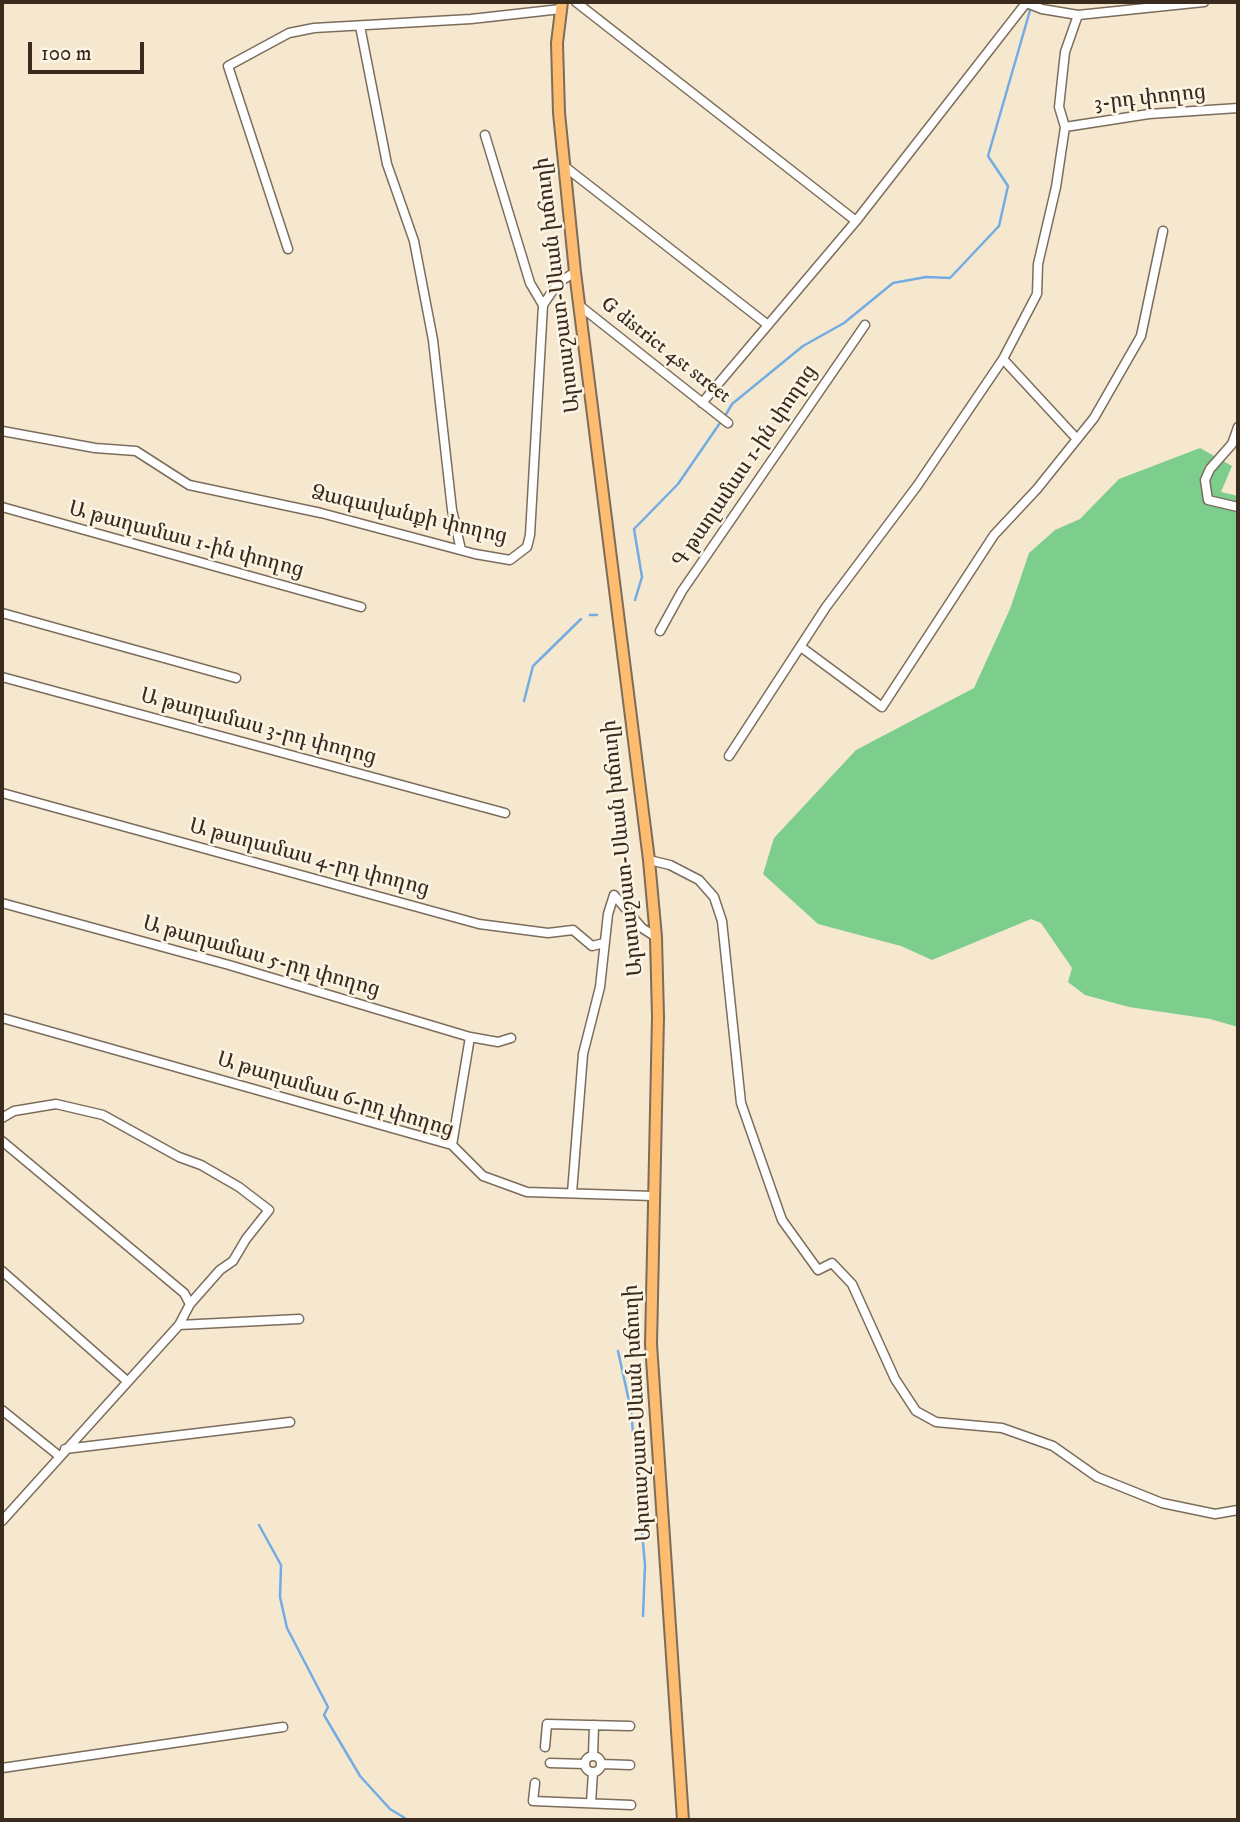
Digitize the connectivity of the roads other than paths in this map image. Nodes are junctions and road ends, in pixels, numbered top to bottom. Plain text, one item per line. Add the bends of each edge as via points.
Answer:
1 (576, 2) edge
2 (1204, 2) edge
3 (1025, 3) edge
4 (562, 6) edge
5 (1078, 15) junction
6 (360, 26) junction
7 (1238, 108) edge
8 (1065, 127) junction
9 (485, 135) dead end
10 (564, 166) junction
11 (856, 221) junction
12 (1164, 231) dead end
13 (288, 249) dead end
14 (575, 272) junction
15 (543, 305) junction
16 (580, 306) junction
17 (768, 325) junction
18 (865, 325) dead end
19 (1003, 359) junction
20 (702, 403) junction
21 (728, 423) dead end
22 (1238, 427) edge
23 (3, 435) edge
24 (1076, 438) junction
25 (1238, 506) edge
26 (2, 508) edge
27 (461, 550) junction
28 (361, 607) dead end
29 (2, 614) edge
30 (660, 631) dead end
31 (801, 647) junction
32 (2, 677) edge
33 (236, 678) dead end
34 (729, 756) dead end
35 (2, 793) edge
36 (505, 813) dead end
37 (649, 860) junction
38 (2, 903) edge
39 (656, 937) junction
40 (604, 943) junction
41 (2, 1018) edge
42 (470, 1037) junction
43 (511, 1038) dead end
44 (2, 1118) edge
45 (2, 1141) edge
46 (452, 1145) junction
47 (572, 1193) junction
48 (653, 1196) junction
49 (2, 1271) edge
50 (190, 1304) junction
51 (299, 1319) dead end
52 (179, 1325) junction
53 (127, 1381) junction
54 (2, 1410) edge
55 (290, 1422) dead end
56 (61, 1452) junction
57 (1238, 1510) edge
58 (2, 1521) edge
59 (594, 1725) junction
60 (630, 1726) dead end
61 (283, 1727) dead end
62 (545, 1747) dead end
63 (593, 1756) junction
64 (550, 1763) dead end
65 (585, 1764) junction
66 (601, 1764) junction
67 (631, 1765) dead end
68 (2, 1768) edge
69 (593, 1772) junction
70 (534, 1783) dead end
71 (591, 1803) junction
72 (631, 1805) dead end
73 (683, 1820) edge

1 - 11 street
2 - 5 street
3 - 5 street
3 - 11 street
4 - 6 street
4 - 10 main road, Արտաշատ-Սևան խճուղի via 556,84
5 - 8 street via 1065,52 1059,107
6 - 13 street via 289,33 228,66
6 - 27 street via 387,164 416,254 433,340 452,510
7 - 8 street, 3-րդ փողոց via 1149,114
8 - 19 street via 1038,264 1037,294
9 - 15 street via 530,283
10 - 14 main road, Արտաշատ-Սևան խճուղի
10 - 17 street
11 - 17 street
12 - 24 street via 1141,336 1094,418
14 - 15 street via 558,283
14 - 16 main road, Արտաշատ-Սևան խճուղի
15 - 27 street, Ձագավանքի փողոց via 527,547 518,556 501,560
16 - 20 street, G district 4st street
16 - 37 main road, Արտաշատ-Սևան խճուղի
17 - 20 street
18 - 30 street, Գ թաղամաս 1-ին փողոց
19 - 24 street
19 - 31 street
20 - 21 street, G district 4st street
22 - 25 street via 1232,444 1205,480 1208,500
23 - 27 street, Ձագավանքի փողոց via 136,451 189,485
24 - 31 street via 994,535 882,707
26 - 28 street, Ա թաղամաս 1-ին փողոց
29 - 33 street
31 - 34 street
32 - 36 street, Ա թաղամաս 3-րդ փողոց
35 - 40 street, Ա թաղամաս 4-րդ փողոց via 479,924 522,931 573,930 592,946
37 - 39 main road, Արտաշատ-Սևան խճուղի
37 - 57 street via 699,880 714,897 722,921 741,1103 782,1220 818,1270 832,1264 852,1284 895,1379 916,1411 936,1422 1002,1428 1053,1446 1097,1477 1162,1503 1215,1514
38 - 42 street, Ա թաղամաս 5-րդ փողոց
39 - 40 street via 642,928 614,895
39 - 48 main road, Արտաշատ-Սևան խճուղի via 659,1017
40 - 47 street via 600,986 583,1054
41 - 46 street, Ա թաղամաս 6-րդ փողոց
42 - 43 street, Ա թաղամաս 5-րդ փողոց via 498,1042
42 - 46 street
44 - 50 street via 14,1111 56,1104 103,1115 201,1165 269,1210 233,1261
45 - 50 street via 184,1293
46 - 47 street, Ա թաղամաս 6-րդ փողոց via 483,1176 528,1192
47 - 48 street, Ա թաղամաս 6-րդ փողոց
48 - 73 main road, Արտաշատ-Սևան խճուղի via 651,1344
49 - 53 street
50 - 52 street
51 - 52 street
52 - 53 street
53 - 56 street
54 - 56 street
55 - 56 street
56 - 58 street
59 - 60 street
59 - 62 street via 547,1724
59 - 63 street
61 - 68 street
63 - 65 street
63 - 66 street
64 - 65 street
65 - 69 street
66 - 67 street
66 - 69 street
69 - 71 street
70 - 71 street via 533,1801
71 - 72 street

